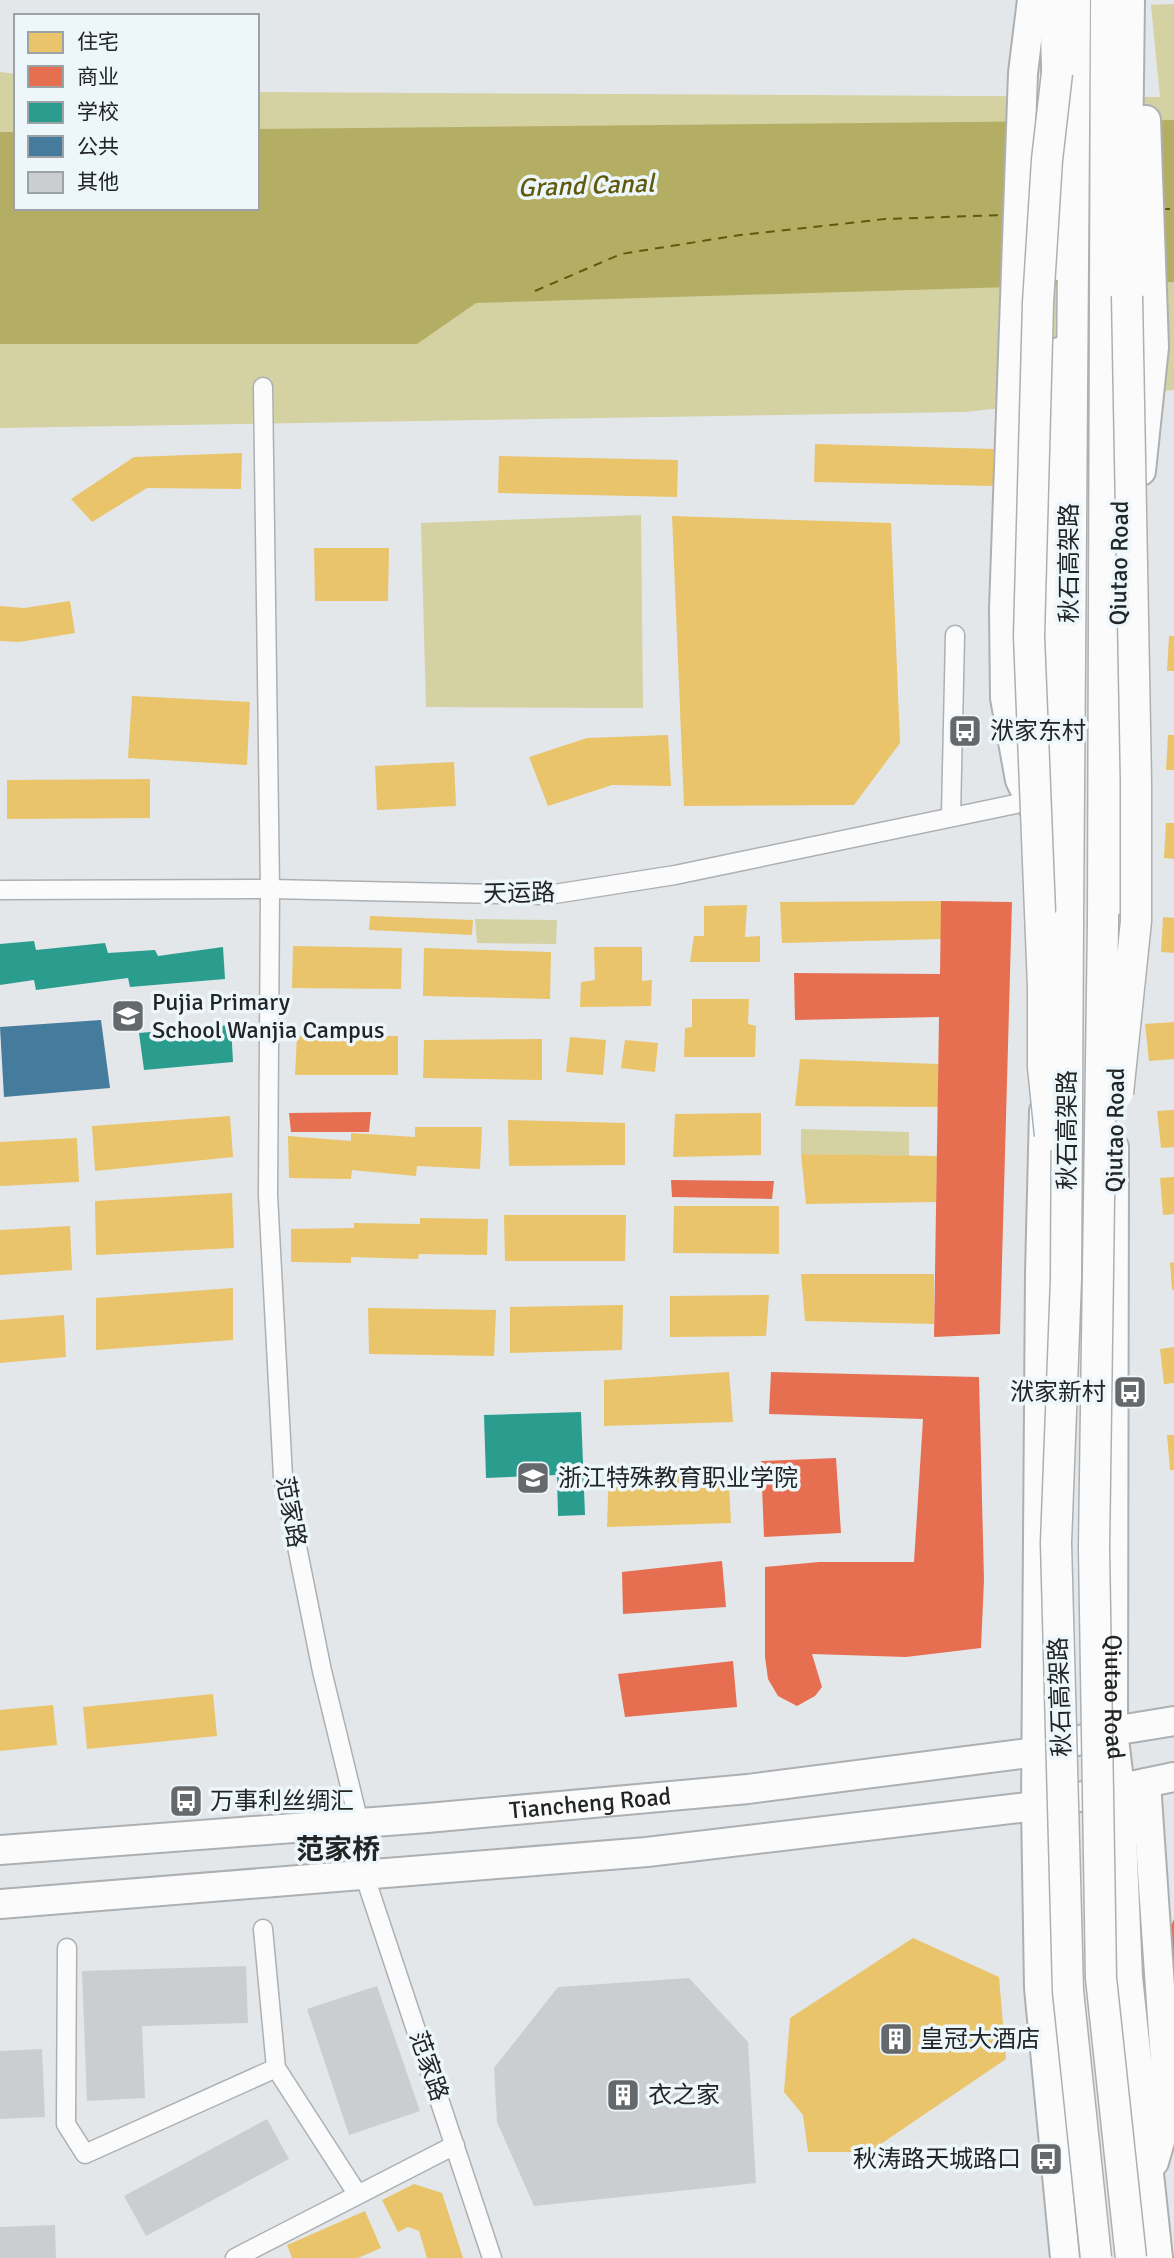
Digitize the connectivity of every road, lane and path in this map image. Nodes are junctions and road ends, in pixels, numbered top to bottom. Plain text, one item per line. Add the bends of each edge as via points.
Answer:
1 (1075, 0) edge
2 (1122, 3) edge
3 (1040, 7) edge
4 (1129, 48) junction
5 (1056, 73) junction
6 (1127, 296) junction
7 (263, 387) dead end
8 (955, 635) dead end
9 (1030, 801) junction
10 (1120, 805) junction
11 (951, 815) junction
12 (1051, 843) junction
13 (0, 890) edge
14 (270, 890) junction
15 (1098, 1278) junction
16 (1066, 1279) junction
17 (1174, 1721) edge
18 (1112, 1731) junction
19 (1037, 1752) junction
20 (1174, 1777) edge
21 (1133, 1786) junction
22 (1036, 1806) junction
23 (359, 1823) junction
24 (0, 1850) edge
25 (365, 1874) junction
26 (0, 1903) edge
27 (263, 1929) dead end
28 (67, 1948) dead end
29 (276, 2068) junction
30 (455, 2145) junction
31 (358, 2195) junction
32 (269, 2241) junction
33 (235, 2258) edge
34 (277, 2258) edge
35 (492, 2258) edge
36 (1065, 2258) edge
37 (1096, 2258) edge
38 (1131, 2258) edge
39 (1158, 2258) edge

1 - 16 highway, 秋石高架路, bridge
2 - 4 main road, Qiutao Road
2 - 15 highway, 秋石高架路, bridge
3 - 5 main road
3 - 9 main road via 1026,42 1004,608 1005,698 1020,780
4 - 6 main road, Qiutao Road
4 - 10 main road via 1144,91 1154,315 1140,474 1139,648
5 - 12 main road, bridge via 1060,328 1047,626
5 - 16 highway, bridge via 1038,303 1029,636 1043,1067
6 - 10 main road, Qiutao Road, bridge via 1117,599
6 - 15 highway, bridge via 1136,921
7 - 14 street, 范家路
8 - 11 street
9 - 11 street, 天运路
9 - 12 main road
10 - 18 main road, Qiutao Road
11 - 14 street, 天运路 via 675,875 548,895
12 - 19 main road via 1040,1273
13 - 14 street, 天运路
14 - 23 street, 范家路 via 268,1195 284,1477 322,1671
15 - 38 highway, 秋石高架路, bridge via 1094,1548 1101,1978
16 - 37 highway, 秋石高架路, bridge via 1056,1543 1068,1991
17 - 18 main road, Tiancheng Road
18 - 19 main road, Tiancheng Road
18 - 21 main road, Qiutao Road
19 - 22 main road
19 - 23 main road, Tiancheng Road via 748,1789
20 - 21 main road
21 - 22 main road
21 - 39 main road, Qiutao Road via 1165,2061 1163,2131 1149,2178
22 - 25 main road via 647,1852
22 - 36 main road via 1039,1988
23 - 24 main road, Tiancheng Road
25 - 26 main road
25 - 30 street, 范家路
27 - 29 street
28 - 29 street via 66,2124 85,2154
29 - 31 street
30 - 31 street
30 - 35 street, 范家路
31 - 32 street
32 - 33 street
32 - 34 street

